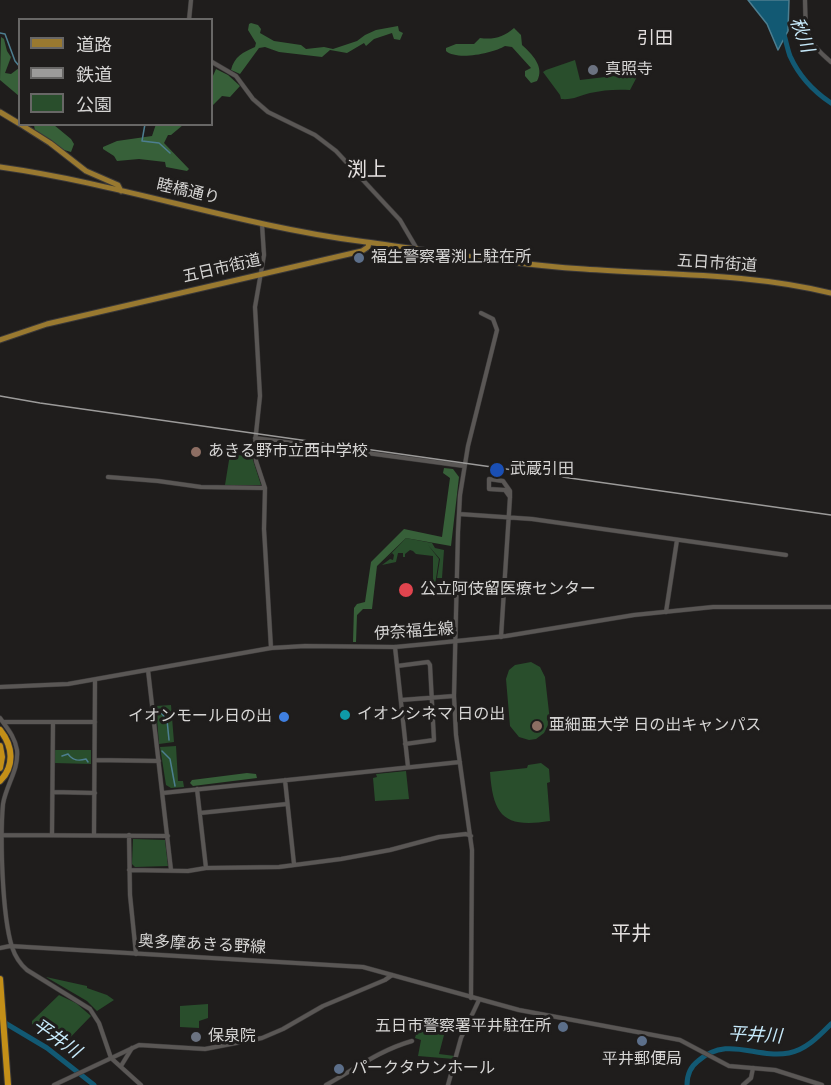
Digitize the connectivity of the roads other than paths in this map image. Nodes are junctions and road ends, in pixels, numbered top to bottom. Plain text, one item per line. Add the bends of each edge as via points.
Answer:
1 (191, 0) edge
2 (805, 0) edge
3 (189, 18) edge
4 (213, 63) edge
5 (831, 63) edge
6 (0, 112) edge
7 (18, 123) edge
8 (23, 126) edge
9 (0, 167) edge
10 (122, 191) junction
11 (262, 224) junction
12 (369, 243) junction
13 (417, 249) junction
14 (260, 274) junction
15 (831, 294) edge
16 (481, 313) dead end
17 (0, 340) edge
18 (255, 438) junction
19 (464, 466) junction
20 (108, 477) dead end
21 (266, 488) junction
22 (510, 497) junction
23 (459, 514) junction
24 (509, 518) junction
25 (677, 540) junction
26 (786, 555) dead end
27 (831, 608) edge
28 (666, 612) junction
29 (501, 637) junction
30 (455, 641) junction
31 (395, 647) junction
32 (271, 648) junction
33 (397, 666) junction
34 (148, 670) junction
35 (95, 680) junction
36 (0, 687) edge
37 (454, 696) junction
38 (431, 698) junction
39 (401, 700) junction
40 (2, 720) edge
41 (53, 722) junction
42 (95, 722) junction
43 (0, 730) edge
44 (405, 744) junction
45 (0, 746) edge
46 (95, 760) junction
47 (159, 761) junction
48 (460, 762) junction
49 (408, 767) junction
50 (0, 768) edge
51 (2, 779) edge
52 (285, 780) junction
53 (197, 789) junction
54 (52, 792) junction
55 (95, 793) junction
56 (163, 793) junction
57 (287, 804) junction
58 (200, 813) junction
59 (2, 835) junction
60 (52, 835) junction
61 (94, 835) junction
62 (129, 835) junction
63 (168, 836) junction
64 (471, 836) junction
65 (294, 864) junction
66 (206, 868) junction
67 (129, 870) junction
68 (171, 870) junction
69 (0, 943) edge
70 (11, 946) junction
71 (0, 948) edge
72 (136, 954) junction
73 (393, 974) junction
74 (0, 979) edge
75 (471, 998) junction
76 (479, 1000) junction
77 (412, 1041) dead end
78 (132, 1048) junction
79 (111, 1058) junction
80 (121, 1066) junction
81 (753, 1068) junction
82 (8, 1085) edge
83 (54, 1085) edge
84 (141, 1085) edge
85 (326, 1085) edge
86 (448, 1085) edge
87 (743, 1085) edge
88 (822, 1085) edge

1 - 3 street
2 - 5 street via 808,39
4 - 13 street via 236,76 265,110 315,135 336,151 400,220
6 - 7 main road
8 - 10 main road via 86,171 118,185
9 - 10 main road, 睦橋通り
10 - 11 main road, 睦橋通り
11 - 12 main road, 睦橋通り
11 - 14 street via 264,251
12 - 13 main road
12 - 14 main road, 五日市街道 via 362,251
13 - 15 main road, 五日市街道 via 558,267 773,281
14 - 17 main road, 五日市街道 via 46,324
14 - 18 street via 255,307 260,396
16 - 19 street via 493,319 497,330
18 - 19 street
18 - 21 street via 256,461
19 - 23 street
20 - 21 street via 201,487
21 - 32 street via 264,529
22 - 22 street via 505,490 489,489 489,480 503,481
22 - 24 street
23 - 24 street
23 - 30 street
24 - 25 street
24 - 29 street
25 - 26 street
25 - 28 street
27 - 28 street, 伊奈福生線 via 745,606
28 - 29 street, 伊奈福生線
29 - 30 street, 伊奈福生線
30 - 31 street, 伊奈福生線
30 - 37 street
31 - 32 street, 伊奈福生線
31 - 33 street
32 - 34 street, 伊奈福生線
33 - 38 street via 430,663
33 - 39 street
34 - 35 street, 伊奈福生線
34 - 47 street
35 - 36 street, 伊奈福生線
35 - 42 street
37 - 38 street
37 - 48 street
38 - 39 street
38 - 44 street via 434,740
39 - 44 street
40 - 41 street
40 - 59 street via 15,743 17,759 4,800
41 - 42 street
41 - 54 street
42 - 46 street
43 - 51 highway via 11,756
44 - 49 street
45 - 50 highway
46 - 47 street
46 - 55 street
47 - 56 street
48 - 49 street
48 - 64 street
49 - 52 street
52 - 53 street
52 - 57 street
53 - 56 street
53 - 58 street
54 - 55 street
54 - 60 street
55 - 61 street
56 - 63 street
57 - 58 street
57 - 65 street
58 - 66 street
59 - 60 street
59 - 70 street
60 - 61 street
61 - 62 street
62 - 63 street
62 - 67 street
63 - 68 street
64 - 65 street via 439,837 390,850
64 - 75 street
65 - 66 street
66 - 68 street
67 - 68 street
67 - 72 street
69 - 70 street, 奥多摩あきる野線
70 - 71 street, 奥多摩あきる野線
70 - 72 street, 奥多摩あきる野線
70 - 79 street via 27,970 90,1009
72 - 73 street, 奥多摩あきる野線 via 348,965
73 - 75 street, 奥多摩あきる野線
73 - 78 street via 262,1038 205,1049 145,1045
74 - 82 highway
75 - 76 street, 奥多摩あきる野線
76 - 81 street, 奥多摩あきる野線 via 560,1019 674,1038 729,1065
76 - 86 street via 461,1038
77 - 85 street via 373,1057
78 - 79 street
78 - 80 street
79 - 80 street
79 - 83 street
80 - 84 street
81 - 87 street via 751,1078
81 - 88 street via 783,1072

